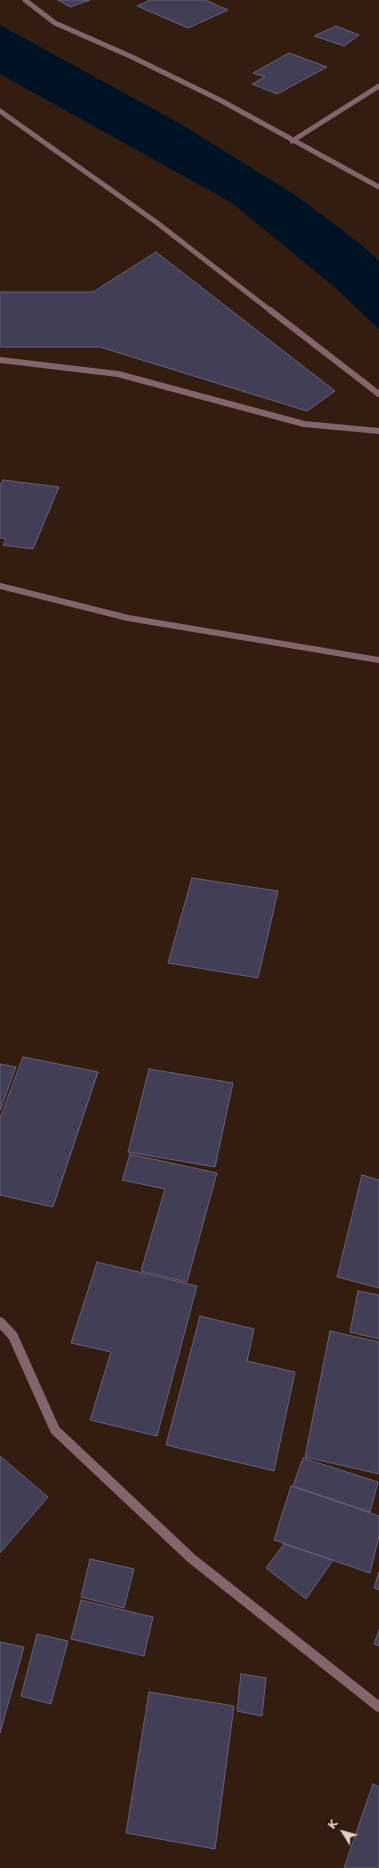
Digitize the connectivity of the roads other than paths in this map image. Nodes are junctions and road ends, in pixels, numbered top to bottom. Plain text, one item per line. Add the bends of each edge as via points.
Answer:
1 (25, 0) edge
2 (379, 86) edge
3 (0, 111) edge
4 (292, 141) junction
5 (379, 187) edge
6 (0, 360) edge
7 (379, 394) edge
8 (379, 431) edge
9 (0, 586) edge
10 (379, 660) edge
11 (0, 1322) edge
12 (379, 1707) edge

1 - 4 street via 55,23 220,100
2 - 4 street
3 - 7 street via 156,222
4 - 5 street
6 - 8 street via 118,374 304,424
9 - 10 street via 128,618
11 - 12 street via 13,1336 54,1430 191,1558

